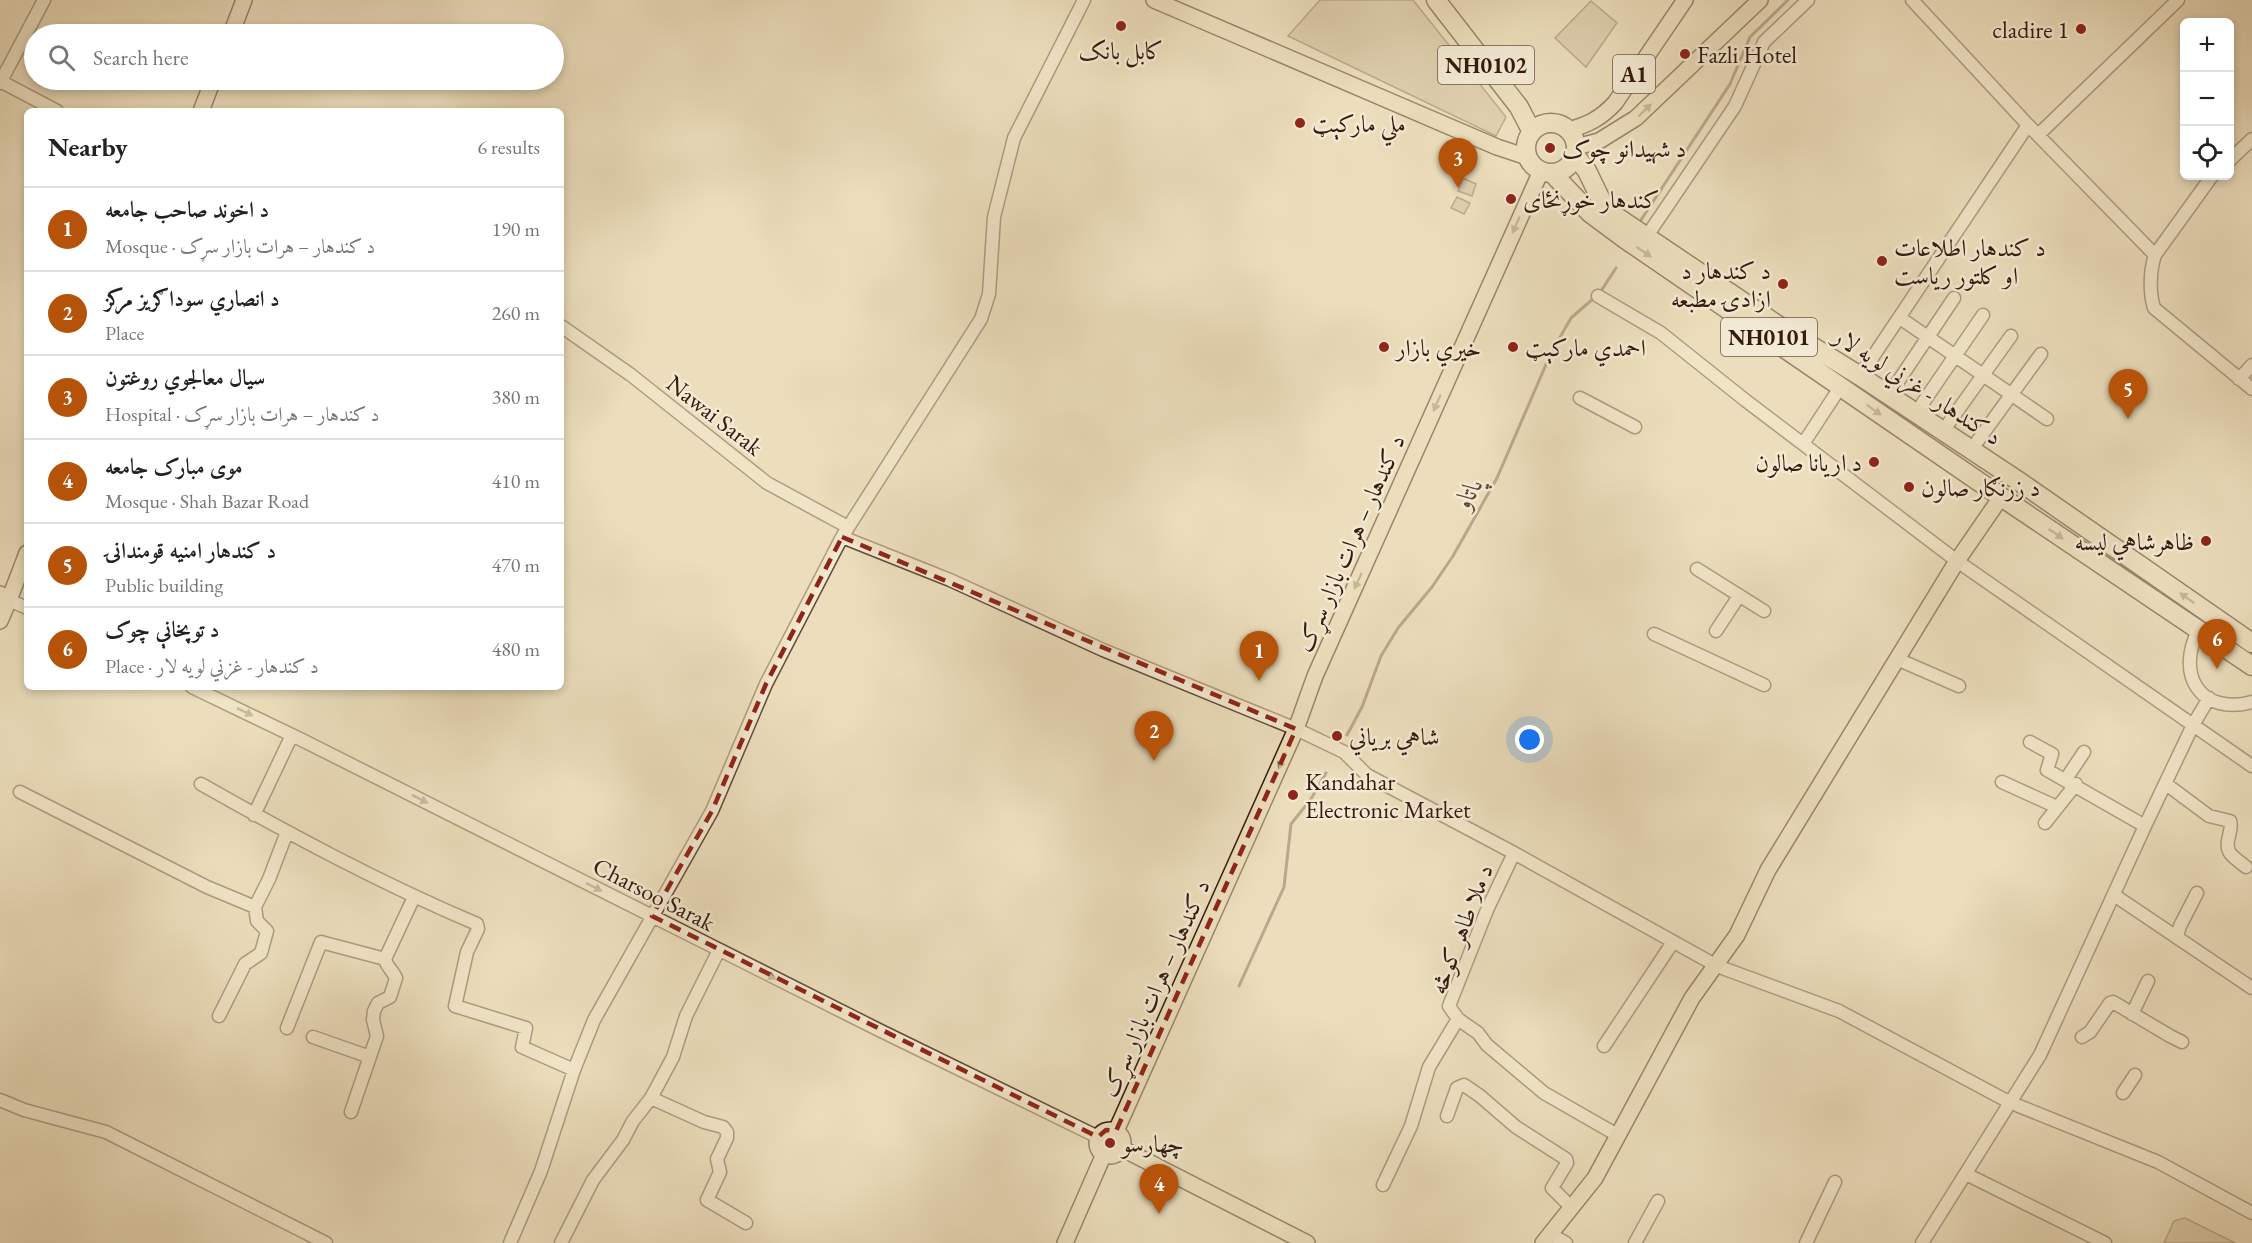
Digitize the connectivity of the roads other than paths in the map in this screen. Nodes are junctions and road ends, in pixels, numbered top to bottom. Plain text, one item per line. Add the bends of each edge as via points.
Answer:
1 (44, 0) edge
2 (244, 0) edge
3 (1084, 0) edge
4 (1154, 0) edge
5 (1436, 0) edge
6 (1685, 0) edge
7 (1760, 0) edge
8 (1808, 0) edge
9 (1912, 0) edge
10 (2178, 0) edge
11 (31, 24) edge
12 (235, 24) edge
13 (24, 37) edge
14 (0, 81) edge
15 (209, 90) edge
16 (51, 108) edge
17 (202, 108) edge
18 (2028, 125) junction
19 (1568, 129) junction
20 (1532, 132) junction
21 (2038, 135) junction
22 (2252, 139) edge
23 (1575, 151) junction
24 (2234, 155) edge
25 (1527, 157) junction
26 (1546, 172) junction
27 (2209, 180) edge
28 (1647, 236) junction
29 (2156, 255) junction
30 (1598, 296) dead end
31 (1954, 298) dead end
32 (1983, 315) dead end
33 (1900, 318) junction
34 (564, 328) edge
35 (2011, 336) dead end
36 (1928, 337) junction
37 (2041, 354) dead end
38 (1956, 356) junction
39 (2252, 365) edge
40 (1983, 374) junction
41 (1860, 376) junction
42 (2239, 379) junction
43 (1841, 386) junction
44 (2252, 389) edge
45 (2012, 394) junction
46 (1889, 395) junction
47 (1580, 398) dead end
48 (1916, 413) junction
49 (2047, 419) dead end
50 (1635, 427) dead end
51 (1943, 431) junction
52 (1803, 444) junction
53 (1971, 450) junction
54 (2001, 497) junction
55 (845, 532) junction
56 (24, 559) edge
57 (1957, 561) junction
58 (1697, 568) dead end
59 (1739, 596) junction
60 (4, 597) edge
61 (24, 607) edge
62 (1764, 611) dead end
63 (0, 621) edge
64 (2199, 629) junction
65 (1716, 631) dead end
66 (1654, 634) dead end
67 (2249, 636) edge
68 (1897, 659) junction
69 (2252, 666) edge
70 (1764, 685) dead end
71 (1959, 686) dead end
72 (198, 690) edge
73 (2209, 698) junction
74 (2252, 702) edge
75 (2193, 725) junction
76 (1296, 729) junction
77 (292, 735) junction
78 (2030, 742) dead end
79 (2084, 752) dead end
80 (2252, 766) edge
81 (2002, 782) dead end
82 (2071, 782) junction
83 (201, 784) dead end
84 (2166, 784) junction
85 (20, 792) dead end
86 (2057, 807) junction
87 (254, 815) junction
88 (2045, 823) dead end
89 (2145, 826) junction
90 (287, 832) junction
91 (1514, 853) junction
92 (2246, 867) dead end
93 (2197, 893) dead end
94 (2114, 895) junction
95 (414, 897) junction
96 (255, 907) junction
97 (652, 916) junction
98 (2177, 936) junction
99 (1673, 942) junction
100 (719, 950) junction
101 (385, 959) junction
102 (1717, 966) junction
103 (2148, 981) dead end
104 (2252, 988) edge
105 (2132, 1014) junction
106 (219, 1016) dead end
107 (1458, 1019) junction
108 (287, 1028) dead end
109 (2082, 1037) dead end
110 (313, 1038) dead end
111 (2182, 1042) dead end
112 (1604, 1046) dead end
113 (370, 1058) junction
114 (574, 1070) junction
115 (2135, 1075) dead end
116 (2123, 1093) dead end
117 (651, 1098) junction
118 (0, 1100) edge
119 (2009, 1102) junction
120 (351, 1112) dead end
121 (1447, 1116) dead end
122 (1116, 1131) junction
123 (1618, 1136) junction
124 (1098, 1137) junction
125 (1121, 1148) junction
126 (1104, 1154) junction
127 (1966, 1174) junction
128 (1834, 1182) dead end
129 (1383, 1185) dead end
130 (1658, 1201) dead end
131 (1572, 1208) junction
132 (2252, 1213) edge
133 (746, 1223) dead end
134 (1547, 1238) edge
135 (514, 1241) edge
136 (326, 1243) edge
137 (561, 1243) edge
138 (1065, 1243) edge
139 (1307, 1243) edge
140 (1566, 1243) edge
141 (1635, 1243) edge
142 (1806, 1243) edge
143 (1922, 1243) edge
144 (2105, 1243) edge

1 - 11 street
2 - 12 main road
3 - 55 street via 1014,138 994,217 989,294 981,319
4 - 25 main road
5 - 20 highway, NH0102 via 1520,107
6 - 19 main road, A1 via 1615,103 1602,117
23 -> 7 main road via 1636,118
8 - 28 street via 1764,42 1735,106
9 - 18 street
10 - 21 street
13 - 14 street
14 - 16 street
15 - 17 main road
18 - 21 street
18 - 33 street
19 - 20 highway via 1550,123
19 - 23 highway
20 - 25 highway via 1525,148
21 - 29 street
22 - 24 street
23 - 26 highway via 1567,168
23 - 28 highway, د کندهار - غزني لويه لار / NH0101 via 1604,206
25 - 26 highway via 1535,168
26 -> 43 highway, د کندهار - غزني لويه لار / NH0101 via 1590,213
26 -> 76 main road, د کندهار – هرات بازار سړک via 1315,676
27 - 29 street
28 - 41 highway, د کندهار - غزني لويه لار / NH0101
29 - 42 street via 2151,297 2154,308
30 - 52 street via 1661,333
31 - 36 street
32 - 38 street
33 - 36 street
33 - 41 street
34 - 55 street, Nawai Sarak via 631,375 767,483
35 - 40 street
36 - 38 street
36 - 46 street
37 - 45 street
38 - 40 street
38 - 48 street
39 - 42 street
40 - 45 street
40 - 51 street
41 - 46 highway, د کندهار - غزني لويه لار / NH0101
42 - 44 street
43 - 52 street
43 -> 54 highway, د کندهار - غزني لويه لار / NH0101
45 - 49 street
45 - 53 street
46 - 48 highway, د کندهار - غزني لويه لار / NH0101
47 - 50 street
48 - 51 highway, د کندهار - غزني لويه لار / NH0101
51 - 53 highway, د کندهار - غزني لويه لار / NH0101
52 - 57 street
67 -> 53 highway, د کندهار - غزني لويه لار / NH0101
54 - 57 main road
54 -> 64 highway, د کندهار - غزني لويه لار / NH0101
55 - 76 street, Nawai Sarak via 1102,650
55 - 97 street via 766,684 712,811
56 - 60 main road
57 - 68 main road
57 - 75 street
58 - 59 street
59 - 62 street
59 - 65 street
60 - 61 street
60 - 63 main road
64 - 69 highway, د کندهار - غزني لويه لار / NH0101
64 - 73 street via 2189,653 2189,666 2192,679
66 - 70 street
68 - 71 street
68 - 102 main road via 1768,870 1737,935
72 -> 77 street, Charsoo Sarak
73 - 74 street via 2222,705
73 - 75 street
75 - 80 street
75 - 84 street
76 - 91 street, Nawai Sarak via 1344,752 1366,776
76 -> 122 main road, د کندهار – هرات بازار سړک
77 - 87 street
77 -> 97 street, Charsoo Sarak
78 - 82 street via 2052,754 2047,770
79 - 82 street
81 - 86 street
82 - 86 street
82 - 89 street
83 - 87 street
84 - 89 street
84 - 92 street via 2209,816 2230,821 2227,850
85 - 96 street via 207,887
86 - 88 street
87 - 90 street
89 - 94 street
90 - 95 street
90 - 96 street
91 - 99 street, Nawai Sarak
91 - 107 street, د ملا طاهر کوڅه via 1449,1006
93 - 98 street
94 - 98 street
94 - 119 street via 2040,1054
95 - 101 street
95 - 114 street via 479,926 467,952 455,1005 526,1028 522,1047
96 - 106 street via 257,921 267,931 261,953 245,964
97 - 100 street, Charsoo Sarak
97 - 114 street via 594,1020
98 - 104 street
99 - 102 street, Nawai Sarak
99 - 112 street
100 - 117 street
100 -> 124 street, Charsoo Sarak
101 - 108 street via 321,942
101 - 113 street via 396,978 390,997 378,1003 374,1011 377,1036
102 - 119 street, Nawai Sarak via 1839,1011
102 - 123 main road via 1692,998
103 - 105 street
105 - 109 street via 2111,1002
105 - 111 street
107 - 123 street via 1544,1093
107 - 129 street via 1429,1066 1411,1126
110 - 113 street
113 - 120 street
114 - 135 street
115 - 116 street
117 - 133 street via 727,1131 717,1159 720,1172 707,1200
117 - 137 street via 593,1180
118 - 136 street via 106,1132
119 - 127 street
119 - 132 street, Nawai Sarak via 2158,1162
121 - 131 street via 1457,1088 1464,1085 1516,1127 1566,1159 1552,1188
122 - 124 main road via 1106,1130
122 - 125 main road via 1121,1137
123 - 131 main road via 1595,1178
124 - 126 main road via 1098,1147
125 - 126 main road via 1116,1154
125 - 139 main road
126 - 138 main road
127 - 143 street
127 - 144 street
128 - 142 street
130 - 141 street
131 - 134 main road
134 - 140 street

